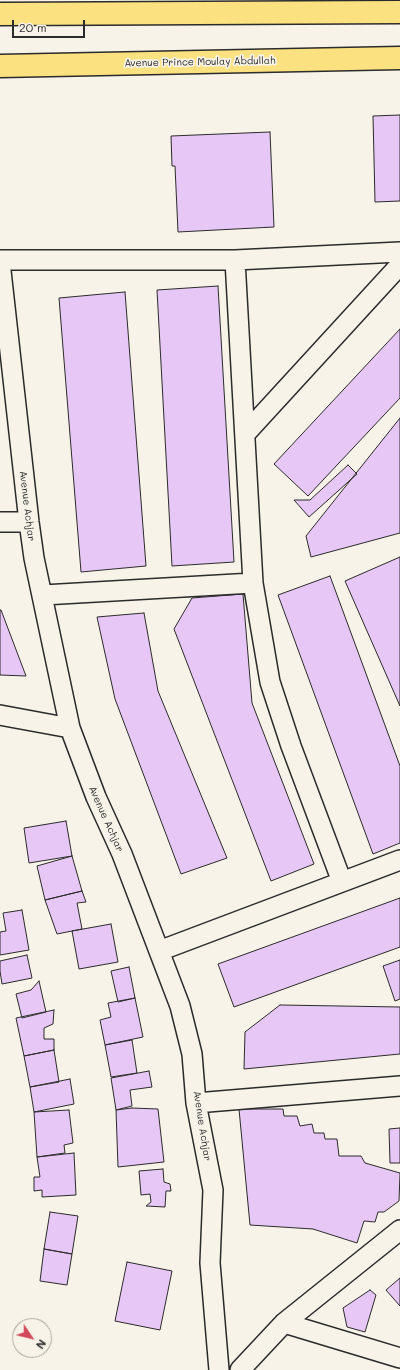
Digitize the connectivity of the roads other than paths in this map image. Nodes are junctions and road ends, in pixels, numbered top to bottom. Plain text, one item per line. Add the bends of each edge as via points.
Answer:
1 (400, 12) edge
2 (0, 14) edge
3 (400, 58) edge
4 (0, 66) edge
5 (400, 252) edge
6 (235, 260) junction
7 (0, 261) edge
8 (400, 265) edge
9 (246, 434) junction
10 (0, 522) edge
11 (29, 522) junction
12 (253, 583) junction
13 (43, 595) junction
14 (0, 715) edge
15 (70, 728) junction
16 (400, 860) edge
17 (342, 882) junction
18 (159, 950) junction
19 (400, 1086) edge
20 (196, 1103) junction
21 (400, 1230) edge
22 (284, 1323) junction
23 (400, 1358) edge
24 (219, 1370) edge
25 (240, 1370) edge

1 - 2 main road
3 - 4 main road, Avenue Prince Moulay Abdullah
5 - 6 street
6 - 7 street
6 - 9 street
7 - 11 street, Avenue Achjar
8 - 9 street
9 - 12 street
10 - 11 street
11 - 13 street, Avenue Achjar
12 - 13 street
12 - 17 street via 270,682
13 - 15 street, Avenue Achjar
14 - 15 street
15 - 18 street, Avenue Achjar
16 - 17 street
17 - 18 street
18 - 20 street, Avenue Achjar via 180,1006 192,1054
19 - 20 street
20 - 24 street, Avenue Achjar via 213,1190 210,1263
21 - 22 street
22 - 23 street
22 - 25 street

